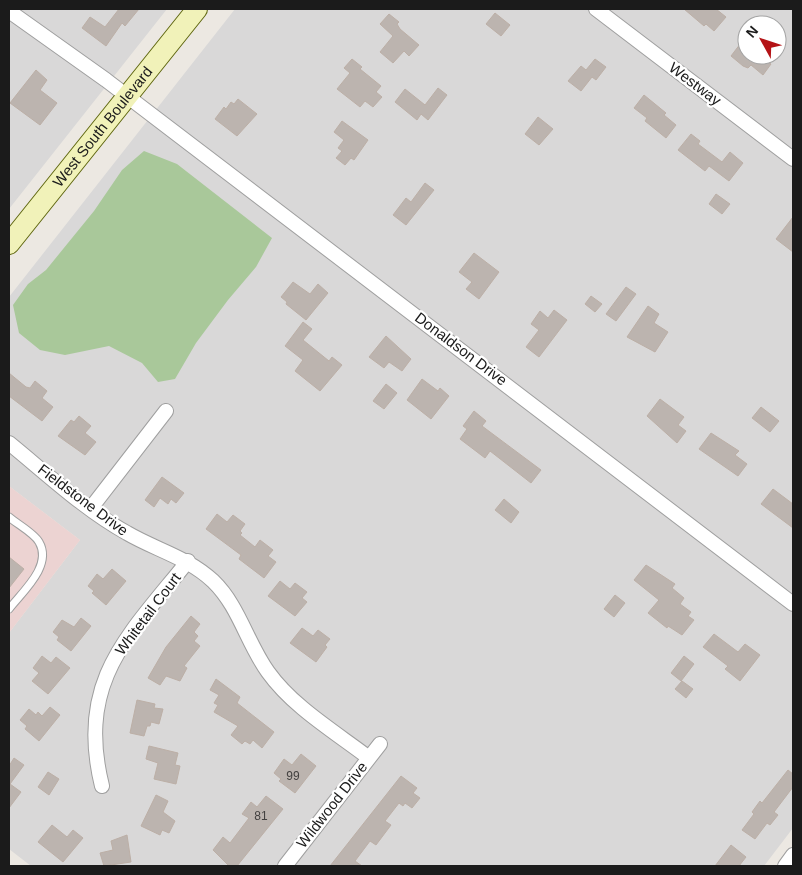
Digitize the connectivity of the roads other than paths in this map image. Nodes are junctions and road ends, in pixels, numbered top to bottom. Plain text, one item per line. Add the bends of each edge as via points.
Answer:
1 (197, 9) edge
2 (596, 9) edge
3 (9, 11) edge
4 (127, 96) junction
5 (793, 158) edge
6 (9, 244) edge
7 (166, 411) dead end
8 (9, 443) edge
9 (91, 508) junction
10 (9, 517) edge
11 (188, 561) junction
12 (793, 604) edge
13 (9, 609) edge
14 (380, 744) dead end
15 (369, 758) junction
16 (102, 786) dead end
17 (793, 855) edge
18 (285, 866) edge
19 (785, 866) edge

1 - 4 street, West South Boulevard
2 - 5 street, Westway
3 - 4 street, Donaldson Drive
4 - 6 street, West South Boulevard
4 - 12 street, Donaldson Drive
7 - 9 street
8 - 9 street, Fieldstone Drive
9 - 11 street, Fieldstone Drive via 127,533
10 - 13 lane via 39,541 43,558 38,572
11 - 15 street, Fieldstone Drive via 223,592 258,658 276,682 300,705
11 - 16 street, Whitetail Court via 125,640 104,680 94,739
14 - 15 street, Wildwood Drive
15 - 18 street, Wildwood Drive
17 - 19 street

